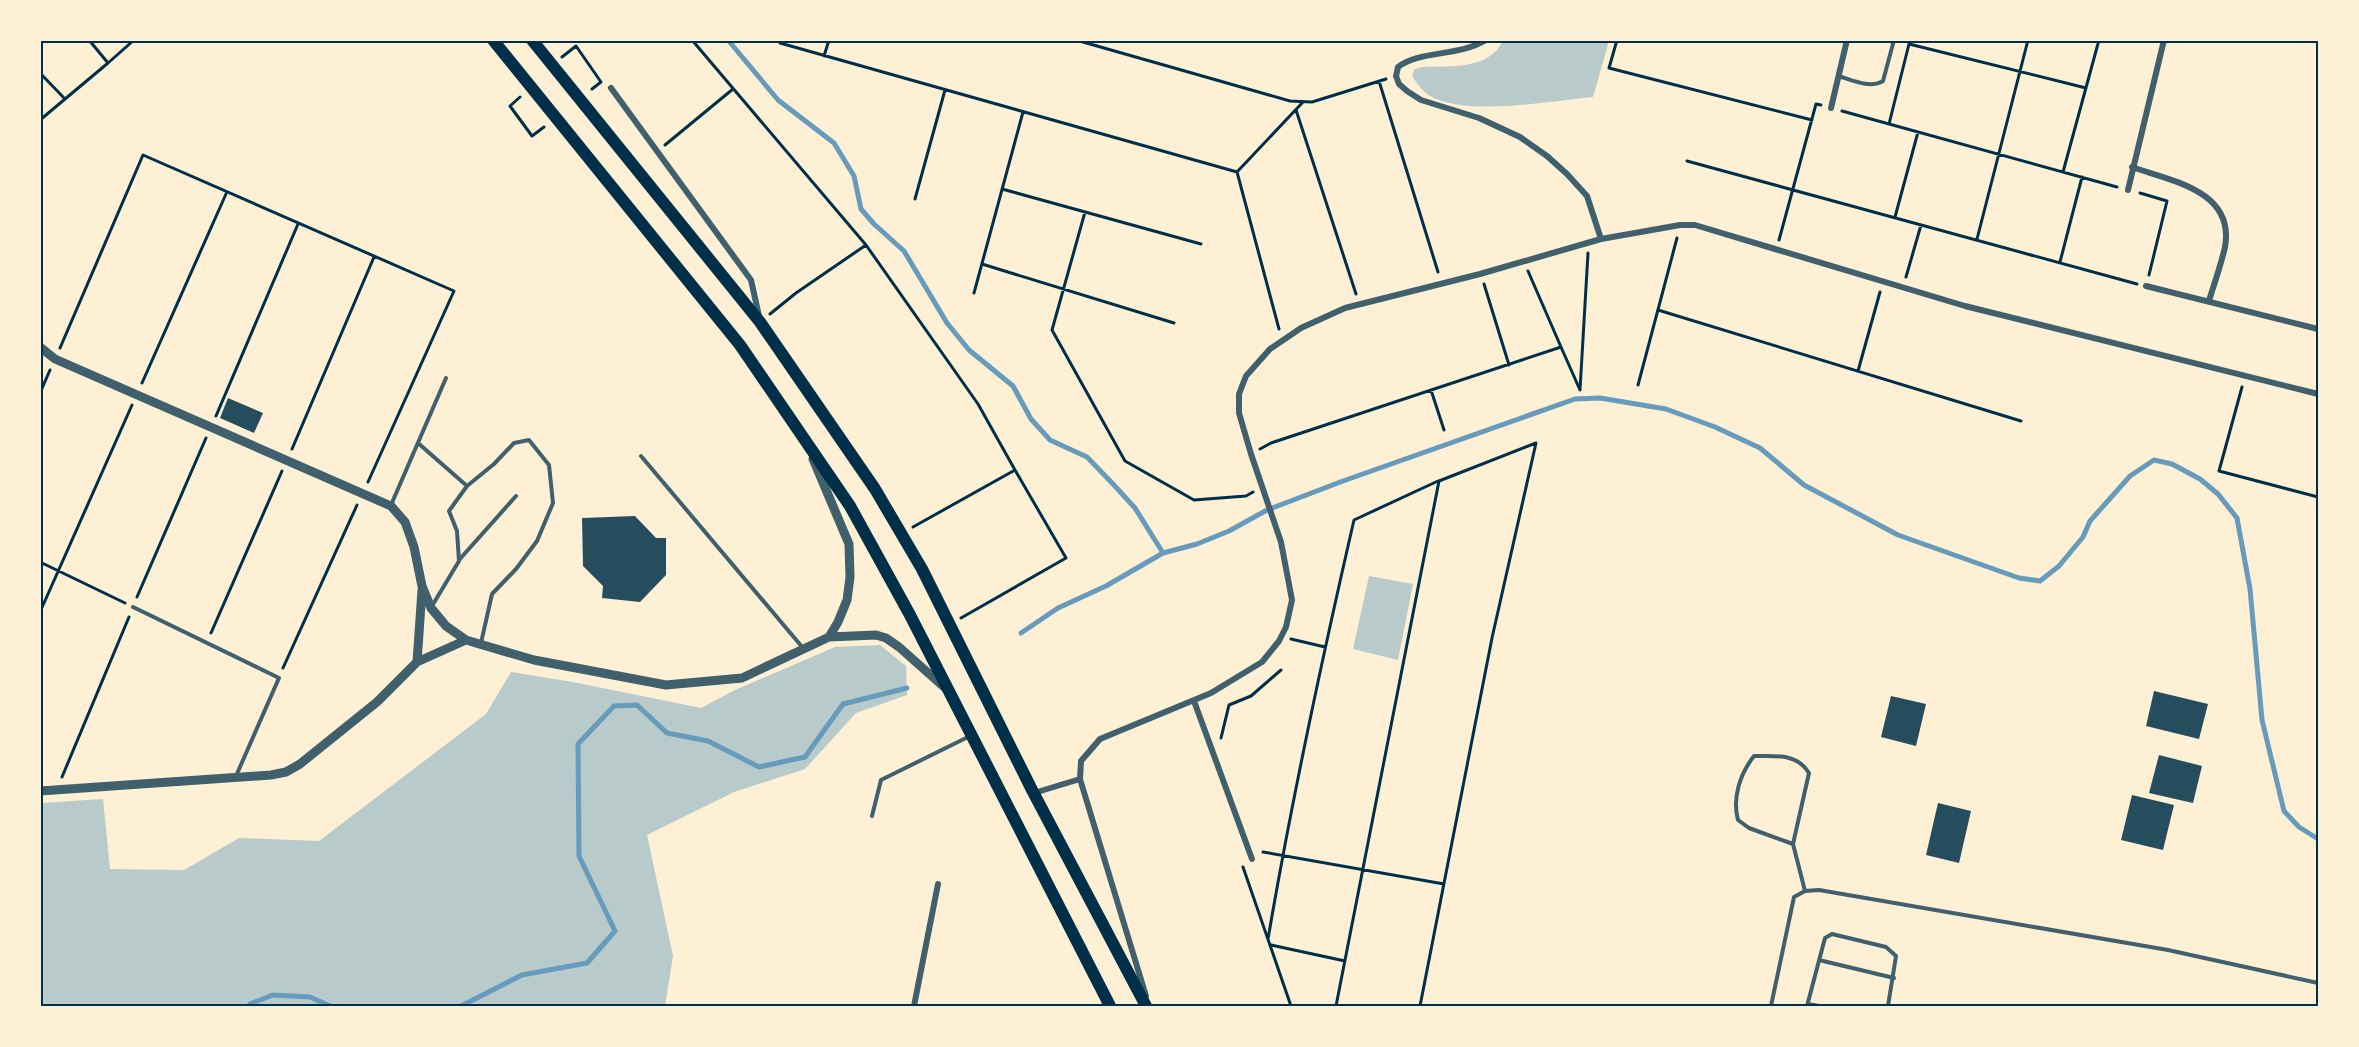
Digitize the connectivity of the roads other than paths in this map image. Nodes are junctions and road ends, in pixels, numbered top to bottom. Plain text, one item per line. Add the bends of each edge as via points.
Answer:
1 (493, 40) edge
2 (532, 40) edge
3 (1486, 40) edge
4 (1847, 40) edge
5 (1894, 40) edge
6 (2164, 40) edge
7 (1838, 76) junction
8 (611, 88) dead end
9 (1831, 108) road end
10 (2132, 168) junction
11 (2128, 190) road end
12 (1601, 239) junction
13 (2146, 286) road end
14 (2209, 302) junction
15 (760, 322) junction
16 (2319, 329) edge
17 (40, 347) edge
18 (446, 378) dead end
19 (2319, 394) edge
20 (805, 439) junction
21 (418, 443) junction
22 (641, 456) dead end
23 (467, 486) junction
24 (516, 496) dead end
25 (391, 506) junction
26 (459, 561) junction
27 (422, 586) junction
28 (133, 607) road end
29 (431, 608) junction
30 (829, 637) junction
31 (466, 640) junction
32 (481, 644) junction
33 (804, 649) junction
34 (417, 662) junction
35 (946, 688) junction
36 (1194, 701) junction
37 (971, 736) junction
38 (236, 777) junction
39 (1080, 778) junction
40 (40, 791) edge
41 (1034, 794) junction
42 (872, 816) dead end
43 (1793, 844) junction
44 (1252, 859) dead end
45 (938, 884) dead end
46 (1805, 891) junction
47 (1819, 960) junction
48 (1894, 978) junction
49 (2319, 983) edge
50 (1808, 1005) edge
51 (914, 1006) edge
52 (1110, 1006) edge
53 (1148, 1006) edge
54 (1771, 1006) edge
55 (1819, 1006) edge
56 (1887, 1006) edge

1 - 20 highway via 740,345
2 - 15 highway
3 - 12 street via 1472,49 1407,60 1398,68 1399,84 1421,99 1479,118 1520,137 1547,156 1587,196
4 - 7 street
5 - 7 lane via 1883,81 1868,84
6 - 10 street
7 - 9 street
8 - 15 street via 751,280
10 - 11 street
10 - 14 street via 2200,192 2220,213 2225,246
12 - 19 street via 1695,225 1965,306
12 - 36 street via 1345,308 1282,340 1246,376 1239,394 1239,413 1281,542 1292,600 1286,627 1262,662
13 - 14 street
14 - 16 street
15 - 41 highway via 901,533
17 - 25 street via 55,359
18 - 21 lane
20 - 30 street via 849,544 847,600
20 - 35 highway via 850,506
21 - 23 lane
21 - 25 lane
22 - 33 lane
23 - 26 lane via 449,511 457,531
23 - 32 lane via 514,443 529,440 549,465 553,502 537,541 492,594
24 - 26 lane
25 - 27 street via 405,522
26 - 29 lane
27 - 29 street
27 - 34 street
28 - 38 lane via 279,678
29 - 31 street via 446,626
30 - 33 street
30 - 35 street via 886,638
31 - 32 street
31 - 34 street
32 - 33 street via 577,669 666,685 742,678
34 - 38 street via 377,702 300,764 279,774
35 - 37 highway
36 - 39 street via 1100,739 1081,761
36 - 44 street
37 - 42 lane via 881,780
37 - 52 highway
38 - 40 street
39 - 41 street
39 - 53 street
41 - 53 highway
43 - 43 lane via 1809,773 1803,762 1785,756 1754,756 1744,768 1738,788 1734,807 1737,820
43 - 46 lane
45 - 51 street
46 - 49 lane via 1819,890 2168,950
46 - 54 lane via 1794,897
47 - 48 lane
47 - 48 lane via 1825,938 1832,934 1892,951 1896,956
47 - 50 lane
48 - 56 lane
50 - 55 lane

